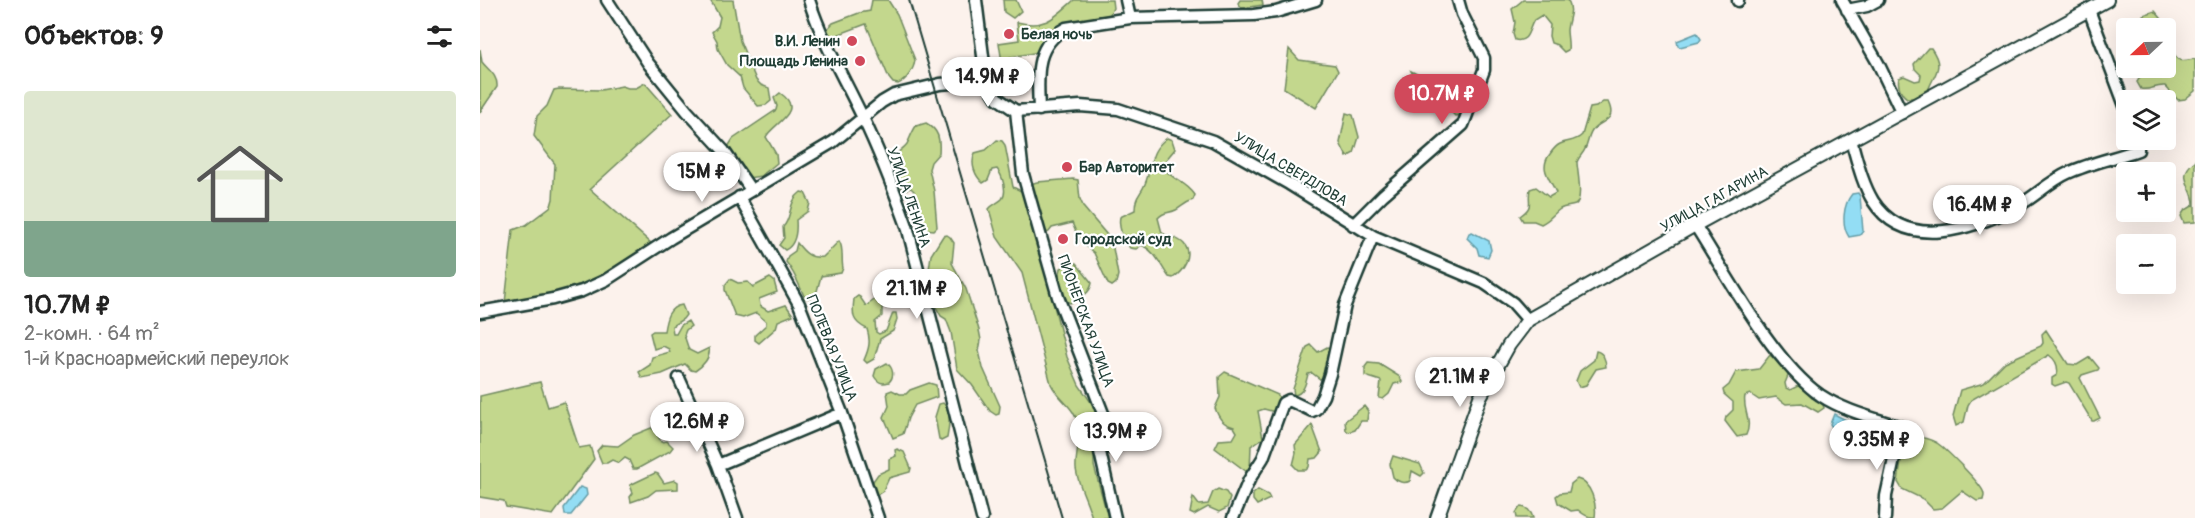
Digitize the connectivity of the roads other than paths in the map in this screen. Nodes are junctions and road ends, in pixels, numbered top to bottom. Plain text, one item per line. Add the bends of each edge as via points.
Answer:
1 (607, 0) edge
2 (809, 0) edge
3 (976, 0) edge
4 (1126, 0) edge
5 (1316, 0) edge
6 (1458, 0) edge
7 (1878, 0) edge
8 (2107, 0) edge
9 (1845, 5) edge
10 (2089, 10) junction
11 (1130, 18) junction
12 (986, 80) junction
13 (2119, 90) edge
14 (1039, 110) junction
15 (1016, 111) junction
16 (1902, 113) junction
17 (863, 118) junction
18 (1851, 141) junction
19 (2138, 150) edge
20 (751, 190) junction
21 (739, 197) junction
22 (1353, 225) junction
23 (1695, 225) junction
24 (1373, 236) junction
25 (480, 312) edge
26 (1528, 320) junction
27 (679, 378) dead end
28 (842, 413) junction
29 (718, 465) junction
30 (737, 518) edge
31 (879, 518) edge
32 (982, 518) edge
33 (1115, 518) edge
34 (1233, 518) edge
35 (1437, 518) edge
36 (1885, 518) edge

1 - 20 street via 648,63 724,151
2 - 17 street, УЛИЦА ЛЕНИНА via 820,32
3 - 12 street
4 - 11 street
5 - 11 street via 1254,15
6 - 22 street via 1484,58 1484,70 1463,125
7 - 9 street via 1867,6
8 - 10 main road, УЛИЦА ГАГАРИНА
9 - 16 street
10 - 13 street
10 - 16 main road, УЛИЦА ГАГАРИНА
11 - 14 street via 1058,32 1040,56
12 - 15 street via 997,98
12 - 17 street via 894,95
14 - 15 street, УЛИЦА СВЕРДЛОВА
14 - 22 street, УЛИЦА СВЕРДЛОВА via 1080,106 1118,109 1214,141
15 - 33 street, ПИОНЕРСКАЯ УЛИЦА via 1023,174 1058,297 1104,416 1107,430 1100,452
16 - 18 main road, УЛИЦА ГАГАРИНА
17 - 20 street via 833,142
17 - 32 street, УЛИЦА ЛЕНИНА via 907,226
18 - 19 street via 1873,200 1883,213 1901,225 1930,233 1942,233 2004,212 2068,173
18 - 23 main road, УЛИЦА ГАГАРИНА
20 - 21 street
21 - 25 street via 593,286 553,299
21 - 28 street, ПОЛЕВАЯ УЛИЦА via 799,304
22 - 24 street, УЛИЦА СВЕРДЛОВА
23 - 26 main road, УЛИЦА ГАГАРИНА
23 - 36 street via 1764,334 1800,379 1839,405 1901,427
24 - 26 street, УЛИЦА СВЕРДЛОВА via 1484,283 1513,303
24 - 34 street via 1345,305 1323,396 1312,411 1289,400 1283,403 1263,458
26 - 35 main road, УЛИЦА ГАГАРИНА via 1480,397
27 - 29 street
28 - 29 street
28 - 31 street, ПОЛЕВАЯ УЛИЦА
29 - 30 street

